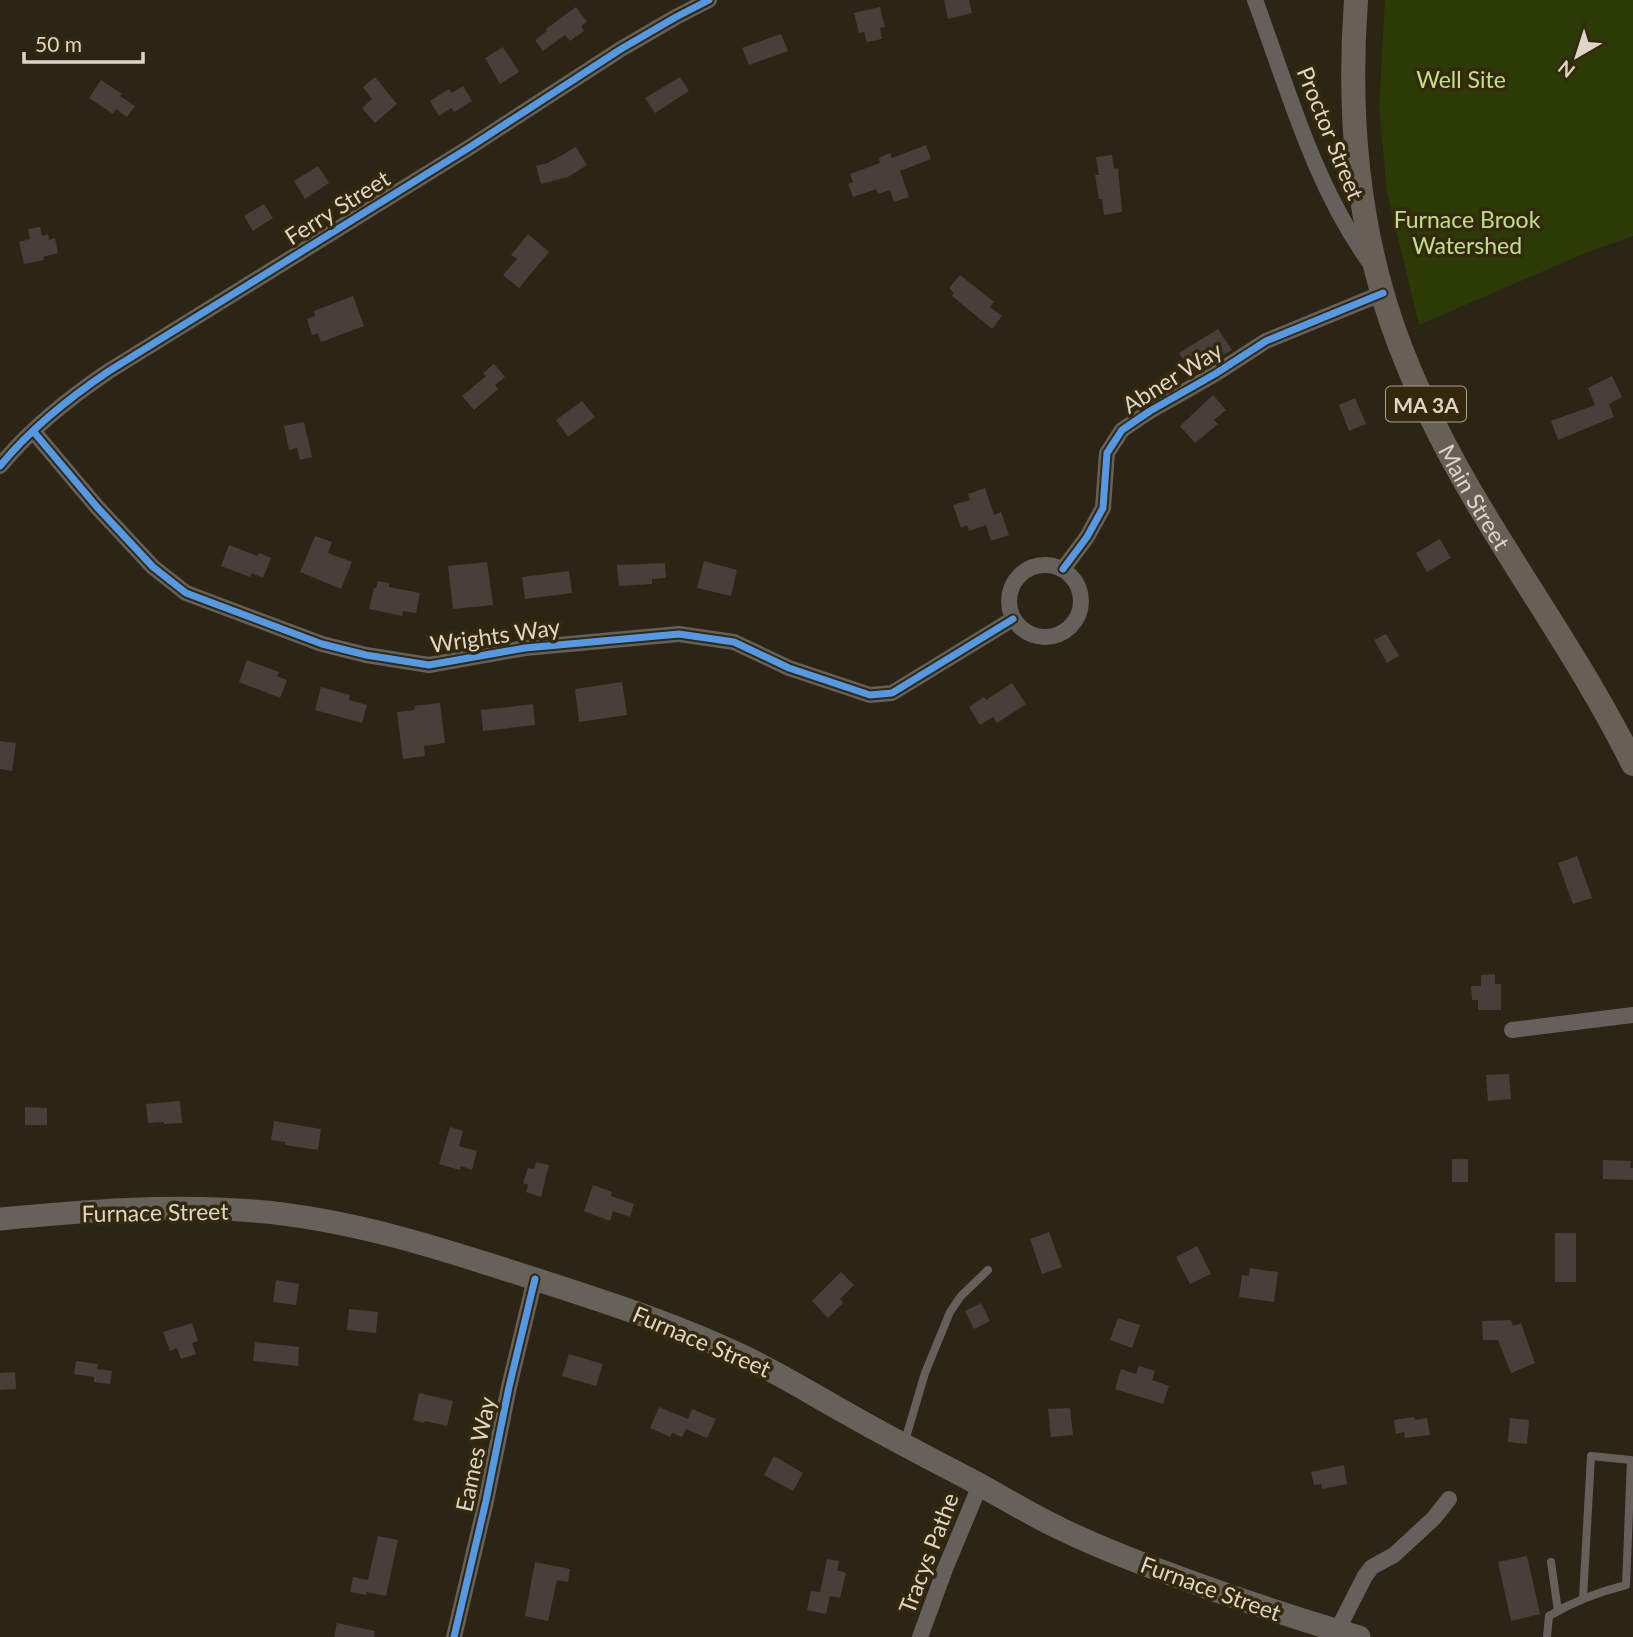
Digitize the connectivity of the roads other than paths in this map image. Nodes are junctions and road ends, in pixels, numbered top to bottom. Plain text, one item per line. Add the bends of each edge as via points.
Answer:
1 (709, 0) edge
2 (1255, 0) edge
3 (1356, 0) edge
4 (1381, 284) junction
5 (33, 431) junction
6 (3, 456) edge
7 (1063, 569) junction
8 (1013, 619) junction
9 (1633, 764) edge
10 (1633, 1015) edge
11 (1512, 1030) dead end
12 (0, 1219) edge
13 (988, 1270) dead end
14 (536, 1279) junction
15 (904, 1444) junction
16 (980, 1485) junction
17 (1449, 1499) dead end
18 (1551, 1562) dead end
19 (1583, 1598) junction
20 (1558, 1611) junction
21 (1348, 1634) edge
22 (454, 1637) edge
23 (920, 1637) edge
24 (1547, 1637) edge

1 - 5 street, Ferry Street via 621,49 110,370
2 - 4 street, Proctor Street via 1328,192
3 - 4 main road, Main Street / MA 3A via 1357,153
4 - 7 street, Abner Way via 1266,341 1122,430 1107,453 1103,508
4 - 9 main road, Main Street / MA 3A via 1412,374 1452,458
5 - 6 street, Ferry Street
5 - 8 street, Wrights Way via 153,567 186,593 321,644 366,655 429,665 525,648 679,634 734,642 789,668 870,695 892,693
7 - 8 street via 1035,566 1019,575 1010,591
7 - 8 street via 1077,583 1081,601 1070,627 1054,636 1035,636
10 - 11 street
12 - 14 main road, Furnace Street via 161,1209 279,1213 403,1238
13 - 15 lane via 950,1312 925,1373
14 - 15 main road, Furnace Street via 710,1341
14 - 22 street, Eames Way
15 - 16 main road, Furnace Street
16 - 21 main road, Furnace Street via 1118,1554
16 - 23 street, Tracys Pathe
17 - 21 street via 1394,1555 1365,1576
18 - 20 lane
19 - 19 lane via 1626,1586 1631,1460 1591,1456
19 - 20 lane
20 - 24 lane via 1549,1616

